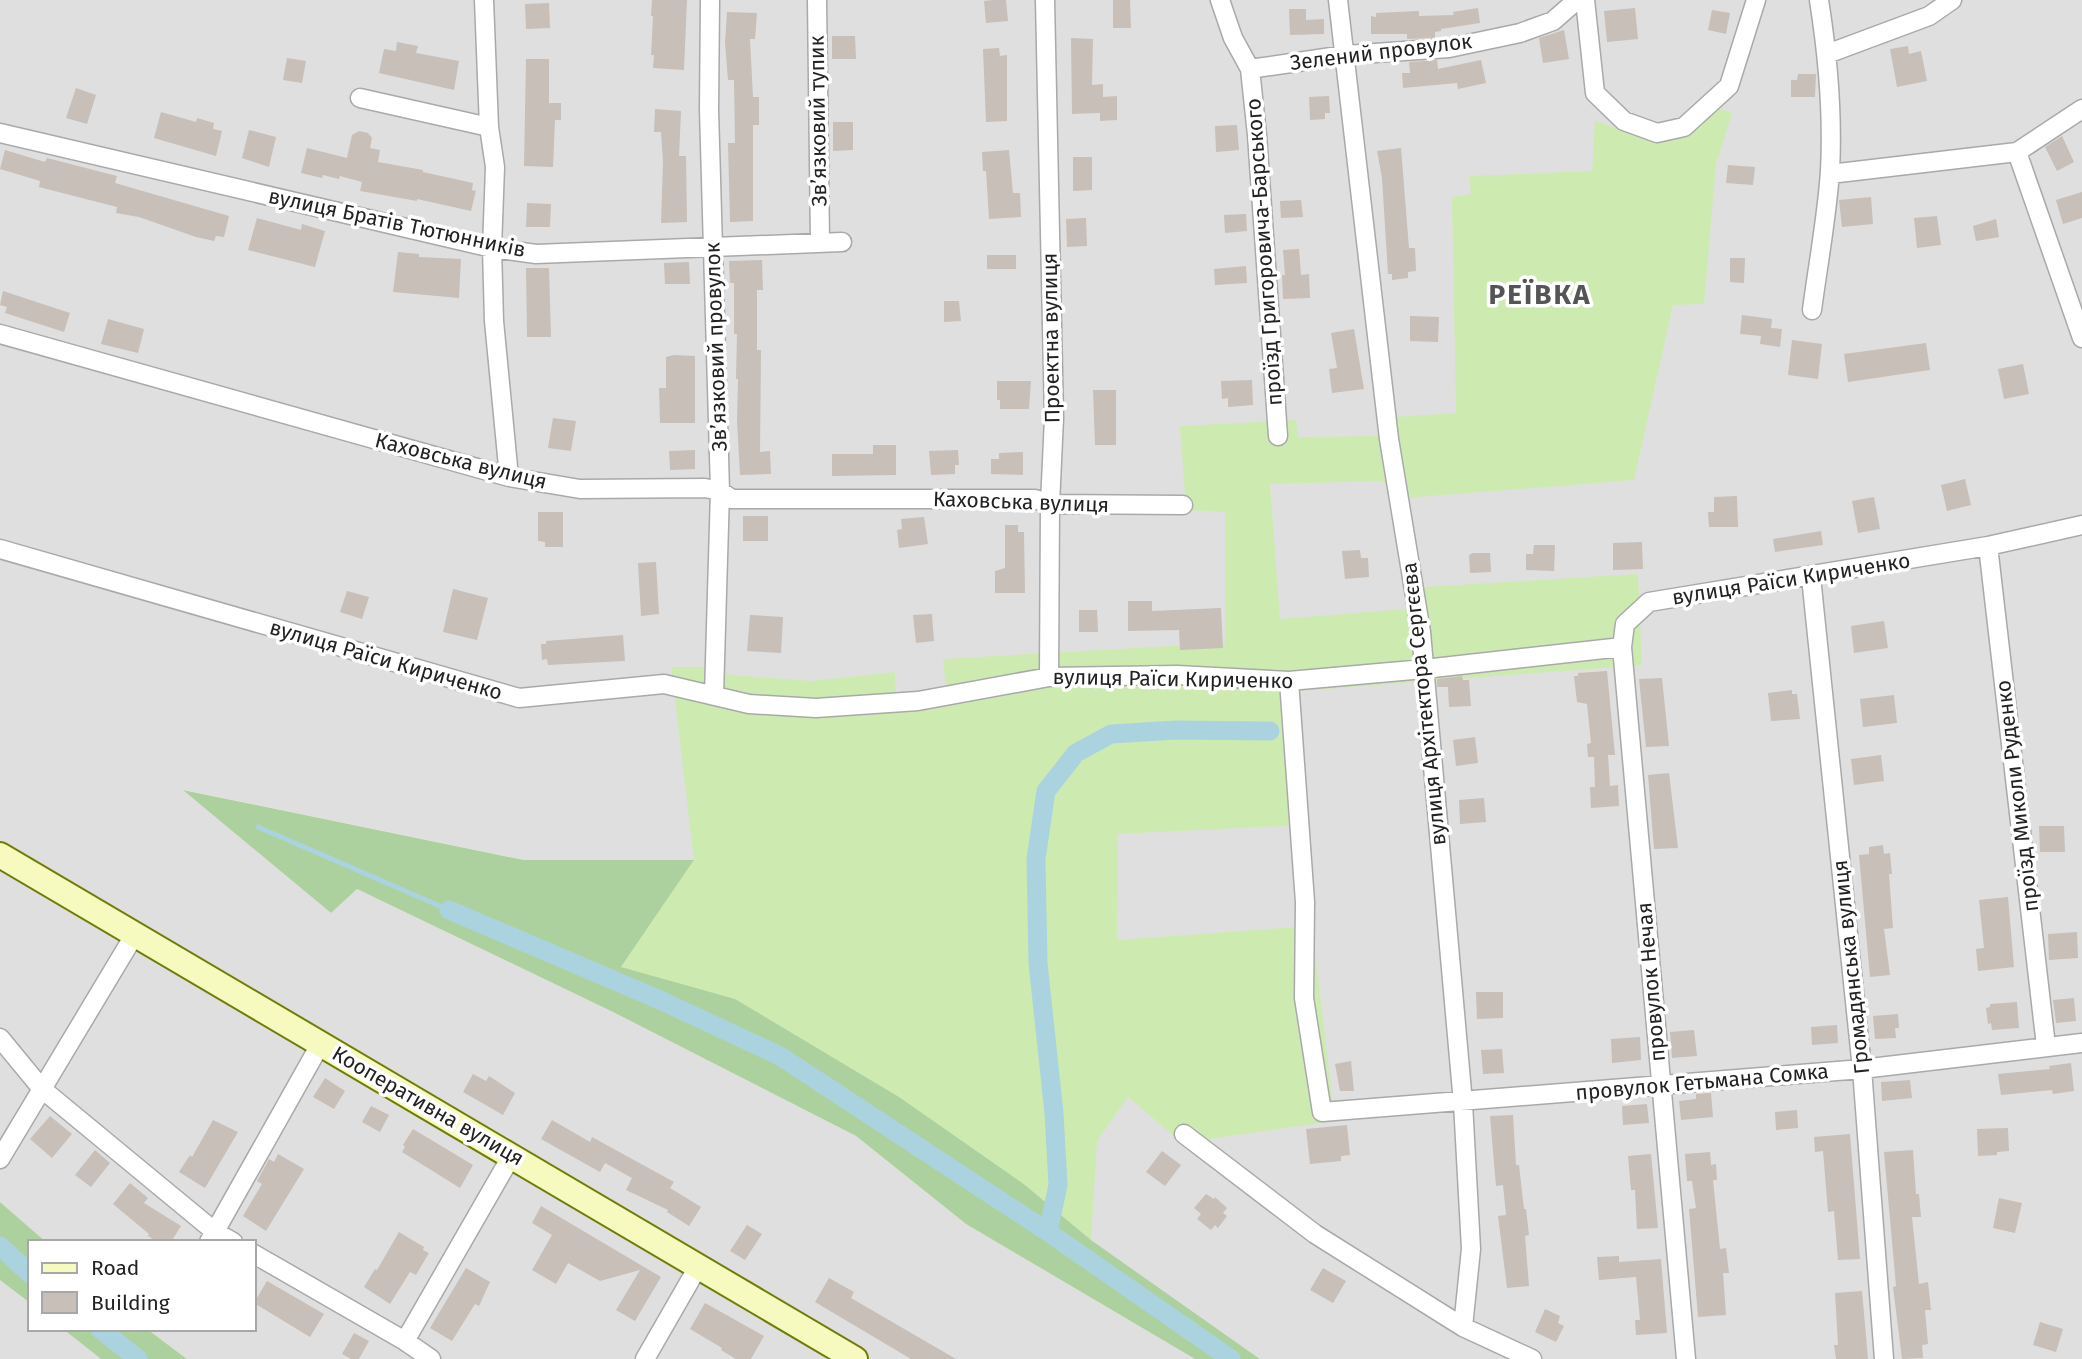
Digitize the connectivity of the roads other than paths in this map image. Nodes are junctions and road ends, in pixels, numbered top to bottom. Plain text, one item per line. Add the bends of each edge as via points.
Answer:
1 (484, 0) edge
2 (710, 0) edge
3 (817, 0) edge
4 (1045, 0) edge
5 (1220, 0) edge
6 (1338, 0) edge
7 (1577, 0) edge
8 (1586, 0) edge
9 (1756, 0) edge
10 (1819, 0) edge
11 (1952, 0) edge
12 (1827, 54) junction
13 (1345, 55) junction
14 (1250, 69) junction
15 (360, 97) dead end
16 (2082, 109) edge
17 (489, 127) junction
18 (0, 133) edge
19 (2017, 152) junction
20 (1830, 174) junction
21 (820, 242) junction
22 (842, 243) dead end
23 (492, 248) junction
24 (713, 248) junction
25 (1812, 310) dead end
26 (2078, 310) edge
27 (0, 334) edge
28 (2082, 338) edge
29 (1278, 436) dead end
30 (509, 477) junction
31 (720, 491) junction
32 (1050, 504) junction
33 (1183, 505) dead end
34 (2082, 525) edge
35 (1988, 546) junction
36 (0, 549) edge
37 (1811, 577) junction
38 (1622, 647) junction
39 (1424, 669) junction
40 (1049, 677) junction
41 (1289, 681) junction
42 (714, 695) junction
43 (0, 855) edge
44 (135, 934) junction
45 (0, 1038) edge
46 (321, 1043) junction
47 (2082, 1043) edge
48 (2046, 1046) junction
49 (1862, 1069) junction
50 (1660, 1086) junction
51 (42, 1090) junction
52 (1463, 1102) junction
53 (1184, 1135) dead end
54 (512, 1155) junction
55 (0, 1159) edge
56 (212, 1237) edge
57 (256, 1255) edge
58 (699, 1265) junction
59 (1463, 1327) junction
60 (405, 1341) junction
61 (431, 1359) edge
62 (645, 1359) edge
63 (855, 1359) edge
64 (1532, 1359) edge
65 (1686, 1359) edge
66 (1884, 1359) edge

1 - 17 street
2 - 24 street, Звʼязковий провулок
3 - 21 street, Звʼязковий тупик
4 - 32 street, Проектна вулиця via 1054,418
5 - 14 street
6 - 13 street, вулиця Архітектора Сергєєва
7 - 13 street, Зелений провулок via 1553,21 1520,33 1449,48
8 - 9 street via 1595,93 1624,121 1657,133 1684,127 1729,86
10 - 12 street
11 - 12 street via 1929,16
12 - 20 street
13 - 14 street, Зелений провулок
13 - 39 street, вулиця Архітектора Сергєєва via 1389,439
14 - 29 street, проїзд Григоровича-Барського
15 - 17 street
16 - 19 street
17 - 23 street via 495,167
18 - 23 street, вулиця Братів Тютюнників
19 - 20 street
19 - 26 street
20 - 25 street
21 - 22 street, вулиця Братів Тютюнників
21 - 24 street, вулиця Братів Тютюнників
23 - 24 street, вулиця Братів Тютюнників via 536,254
23 - 30 street
24 - 31 street, Звʼязковий провулок
26 - 28 street
27 - 30 street, Каховська вулиця
30 - 31 street, Каховська вулиця via 580,489
31 - 32 street, Каховська вулиця via 732,499 1035,499
31 - 42 street, Звʼязковий провулок
32 - 33 street, Каховська вулиця
32 - 40 street, Проектна вулиця
34 - 35 street, вулиця Раїси Кириченко
35 - 37 street, вулиця Раїси Кириченко
35 - 48 street, проїзд Миколи Руденко
36 - 42 street, вулиця Раїси Кириченко via 519,698 664,684
37 - 38 street, вулиця Раїси Кириченко via 1649,602 1625,624
37 - 49 street, Громадянська вулиця
38 - 39 street, вулиця Раїси Кириченко
38 - 50 street, провулок Нечая
39 - 41 street, вулиця Раїси Кириченко
39 - 52 street, вулиця Архітектора Сергєєва
40 - 41 street, вулиця Раїси Кириченко via 1177,675
40 - 42 street, вулиця Раїси Кириченко via 918,701 816,708 749,704
41 - 52 street, провулок Гетьмана Сомка via 1306,902 1304,998 1322,1112
43 - 44 street, Кооперативна вулиця
44 - 46 street, Кооперативна вулиця
44 - 51 street
45 - 51 street
46 - 54 street, Кооперативна вулиця
46 - 56 street
47 - 48 street, провулок Гетьмана Сомка
48 - 49 street, провулок Гетьмана Сомка
49 - 50 street, провулок Гетьмана Сомка
49 - 66 street, Громадянська вулиця
50 - 52 street, провулок Гетьмана Сомка
50 - 65 street, провулок Нечая
51 - 55 street
51 - 56 street
52 - 59 street, вулиця Архітектора Сергєєва via 1471,1248
53 - 59 street via 1315,1234
54 - 58 street, Кооперативна вулиця
54 - 60 street
57 - 60 street
58 - 62 street
58 - 63 street, Кооперативна вулиця
59 - 64 street
60 - 61 street

